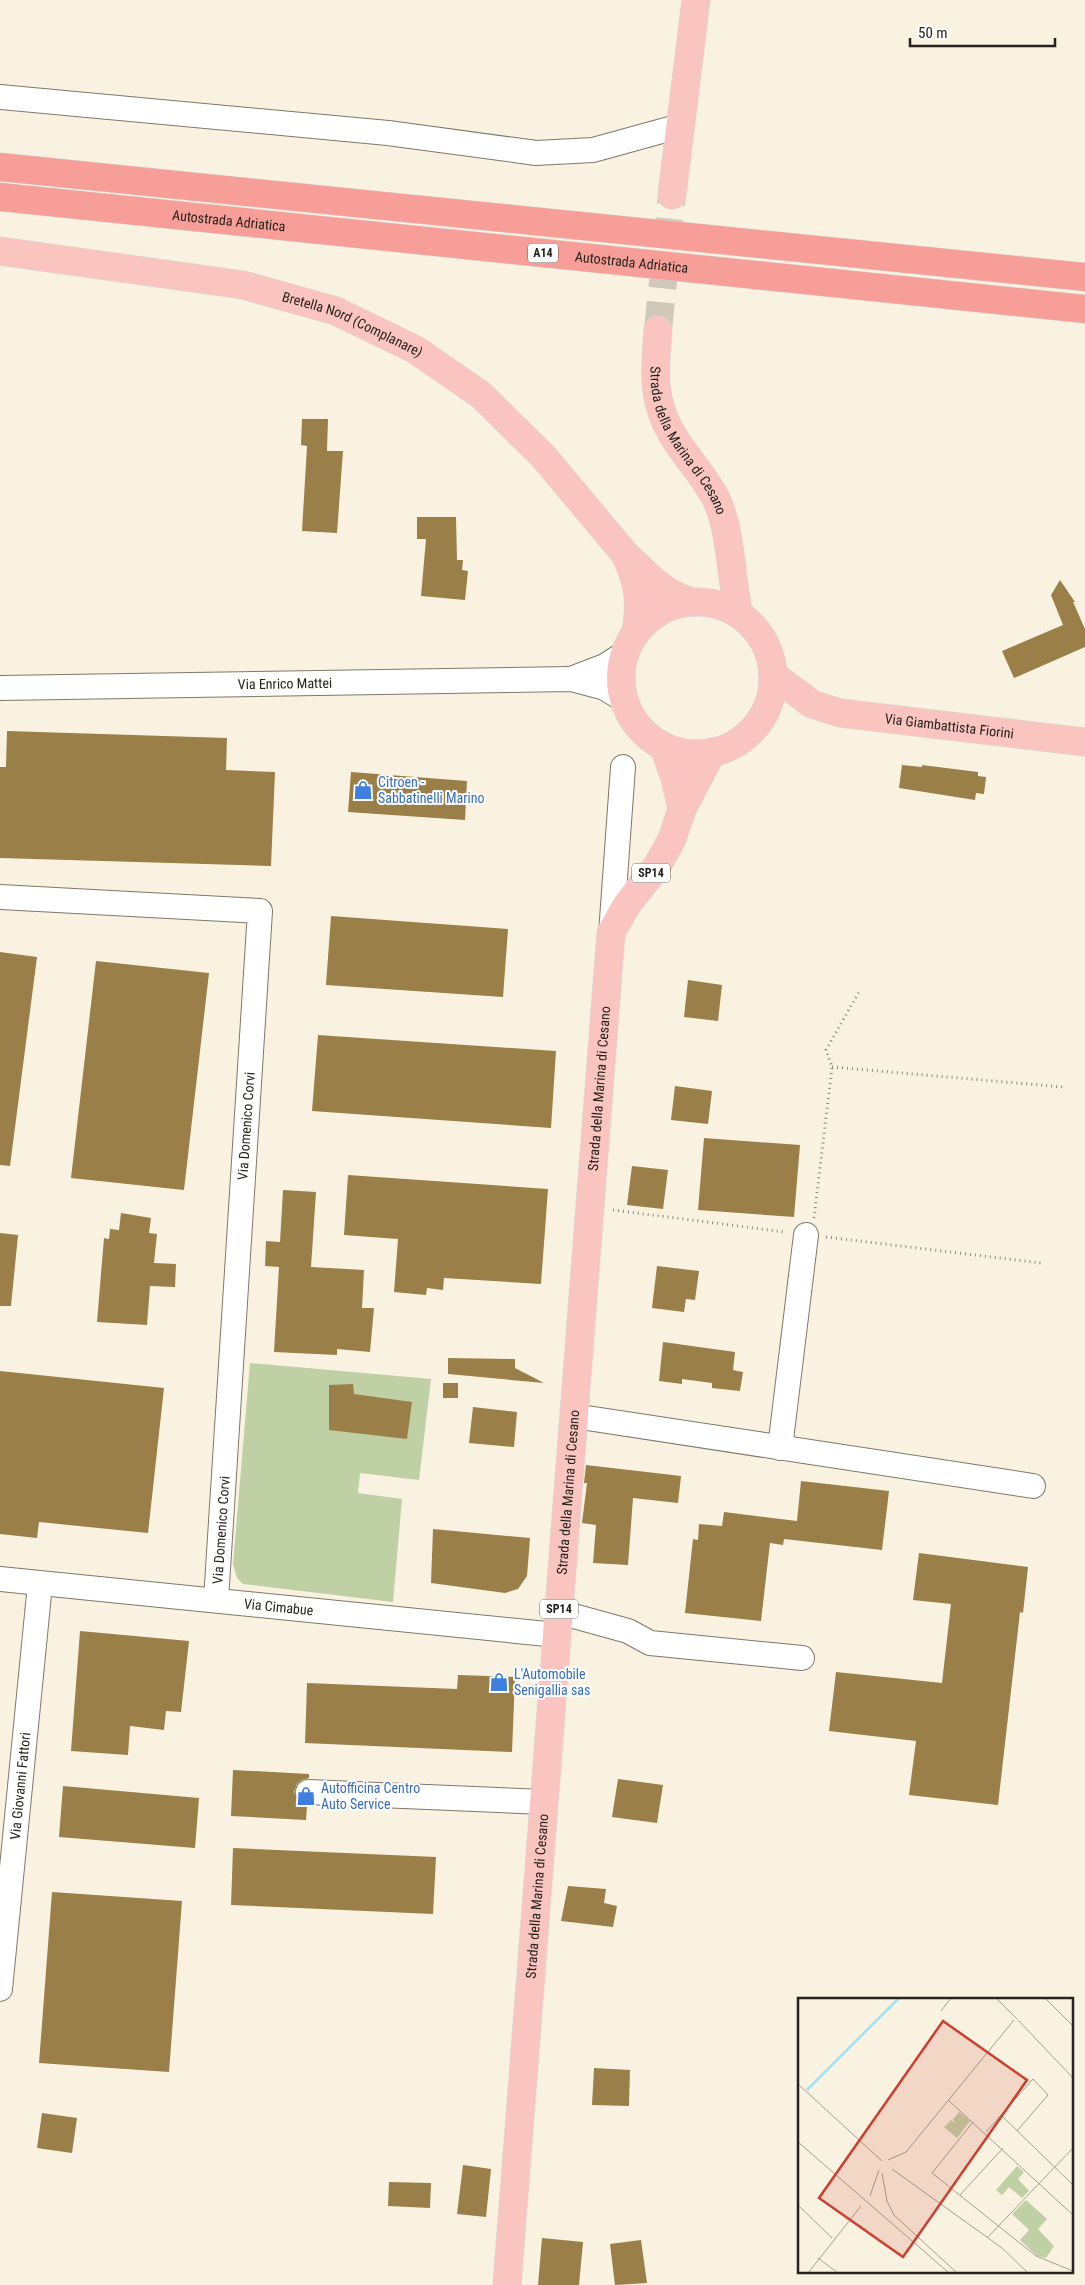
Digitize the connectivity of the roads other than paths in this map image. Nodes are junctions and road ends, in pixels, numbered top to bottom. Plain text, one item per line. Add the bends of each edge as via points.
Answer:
1 (696, 0) edge
2 (0, 97) edge
3 (680, 126) junction
4 (0, 167) edge
5 (672, 195) tunnel mouth
6 (0, 197) edge
7 (0, 251) edge
8 (1085, 277) edge
9 (1085, 309) edge
10 (658, 330) tunnel mouth
11 (728, 550) junction
12 (625, 554) junction
13 (698, 602) junction
14 (739, 614) junction
15 (630, 642) junction
16 (773, 675) junction
17 (571, 679) junction
18 (0, 688) edge
19 (624, 700) junction
20 (812, 704) junction
21 (764, 714) junction
22 (1085, 742) edge
23 (664, 747) junction
24 (712, 752) junction
25 (622, 766) dead end
26 (682, 809) junction
27 (0, 897) edge
28 (611, 933) junction
29 (810, 1230) road end
30 (574, 1416) junction
31 (780, 1448) junction
32 (1033, 1486) dead end
33 (0, 1579) edge
34 (40, 1584) junction
35 (216, 1600) junction
36 (558, 1624) junction
37 (802, 1658) dead end
38 (308, 1792) dead end
39 (544, 1802) junction
40 (8, 1824) edge
41 (0, 1989) edge
42 (507, 2285) edge

1 - 3 main road
2 - 3 street via 388,133 536,152 592,150
3 - 5 main road
4 - 8 highway, A14
6 - 9 highway, Autostrada Adriatica / A14
7 - 12 main road, Bretella Nord (Complanare) via 243,285 336,311 377,330 416,350 481,395 543,456
10 - 11 main road, Strada della Marina di Cesano via 654,379 659,406 672,435 717,501 725,525
11 - 13 main road, Strada della Marina di Cesano via 720,575
11 - 14 main road, Strada della Marina di Cesano
12 - 13 main road, Bretella Nord (Complanare) via 670,592
12 - 15 main road, Bretella Nord (Complanare) via 637,582 640,606
13 - 14 main road via 723,606
13 - 15 main road via 669,606 651,617
14 - 16 main road via 753,625 763,640
15 - 17 street, Via Enrico Mattei via 605,666
15 - 19 main road via 621,684
16 - 20 main road, Via Giambattista Fiorini
16 - 21 main road via 771,695
17 - 18 street, Via Enrico Mattei
17 - 19 street, Via Enrico Mattei via 605,688
19 - 23 main road via 646,735
20 - 21 main road, Via Giambattista Fiorini via 793,703
20 - 22 main road, Via Giambattista Fiorini via 840,713
21 - 24 main road via 751,732 733,745
23 - 24 main road via 688,754
23 - 26 main road
24 - 26 main road, Strada della Marina di Cesano / SP14
25 - 28 street
26 - 28 main road, Strada della Marina di Cesano / SP14 via 672,839
27 - 35 street, Via Domenico Corvi via 260,911
28 - 30 main road, Strada della Marina di Cesano / SP14
29 - 31 street
30 - 31 street
30 - 36 main road, Strada della Marina di Cesano / SP14
31 - 32 street
33 - 34 street, Via Cimabue
34 - 35 street, Via Cimabue
34 - 40 street, Via Giovanni Fattori
35 - 36 street, Via Cimabue
36 - 37 street, Via Cimabue via 628,1632 650,1643
36 - 39 main road, Strada della Marina di Cesano / SP14
38 - 39 street
39 - 42 main road, Strada della Marina di Cesano / SP14
40 - 41 street, Via Giovanni Fattori

